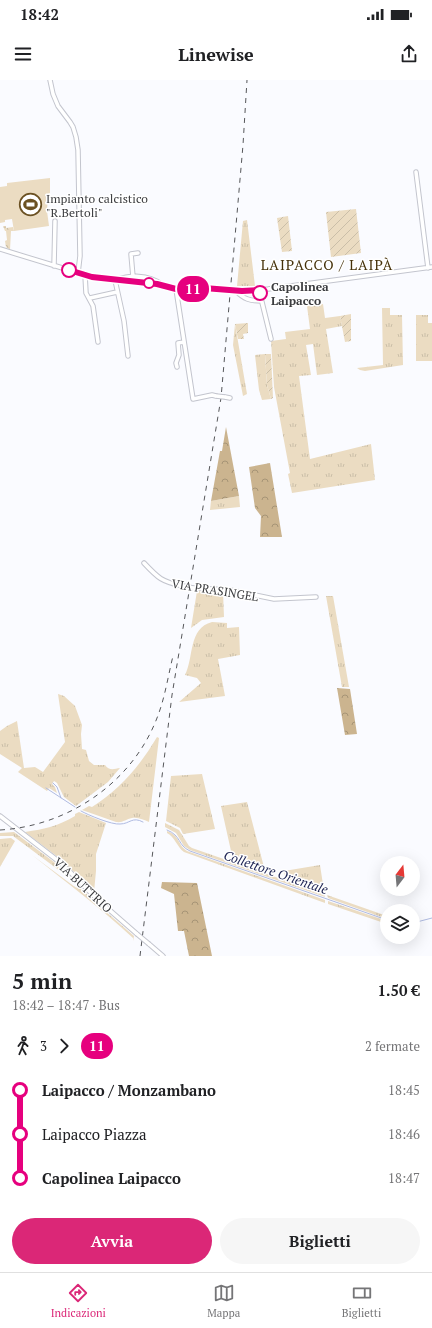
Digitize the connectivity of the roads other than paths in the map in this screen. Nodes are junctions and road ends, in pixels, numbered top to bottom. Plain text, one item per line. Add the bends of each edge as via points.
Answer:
1 (50, 80) edge
2 (416, 172) dead end
3 (54, 221) dead end
4 (0, 249) edge
5 (138, 253) dead end
6 (54, 266) junction
7 (430, 267) edge
8 (78, 273) junction
9 (85, 275) junction
10 (133, 277) junction
11 (115, 280) junction
12 (162, 285) junction
13 (176, 289) junction
14 (259, 290) junction
15 (236, 291) junction
16 (117, 292) junction
17 (90, 298) junction
18 (261, 301) junction
19 (271, 339) dead end
20 (98, 342) dead end
21 (184, 342) junction
22 (128, 356) dead end
23 (177, 368) dead end
24 (228, 398) dead end
25 (144, 563) dead end
26 (316, 597) dead end
27 (0, 816) edge
28 (163, 956) edge

1 - 8 street via 58,106 73,127 77,143 80,256
2 - 7 street
3 - 6 street
4 - 6 street
5 - 10 street via 131,254
6 - 8 street
7 - 14 street
8 - 9 street
9 - 11 street
9 - 17 street via 86,293
10 - 11 street
10 - 12 street via 148,277
11 - 12 street
11 - 16 street
12 - 13 street
13 - 15 street, bridge
13 - 21 street
14 - 15 street
14 - 18 street
15 - 18 street via 246,299
16 - 17 street
16 - 22 street
17 - 20 street
18 - 19 street
21 - 23 street via 178,343
21 - 24 street, bridge via 193,399 212,395
25 - 26 street, VIA PRASINGEL, bridge via 160,579 172,584 230,590 274,599
27 - 28 street, VIA BUTTRIO, bridge via 62,864 98,900

